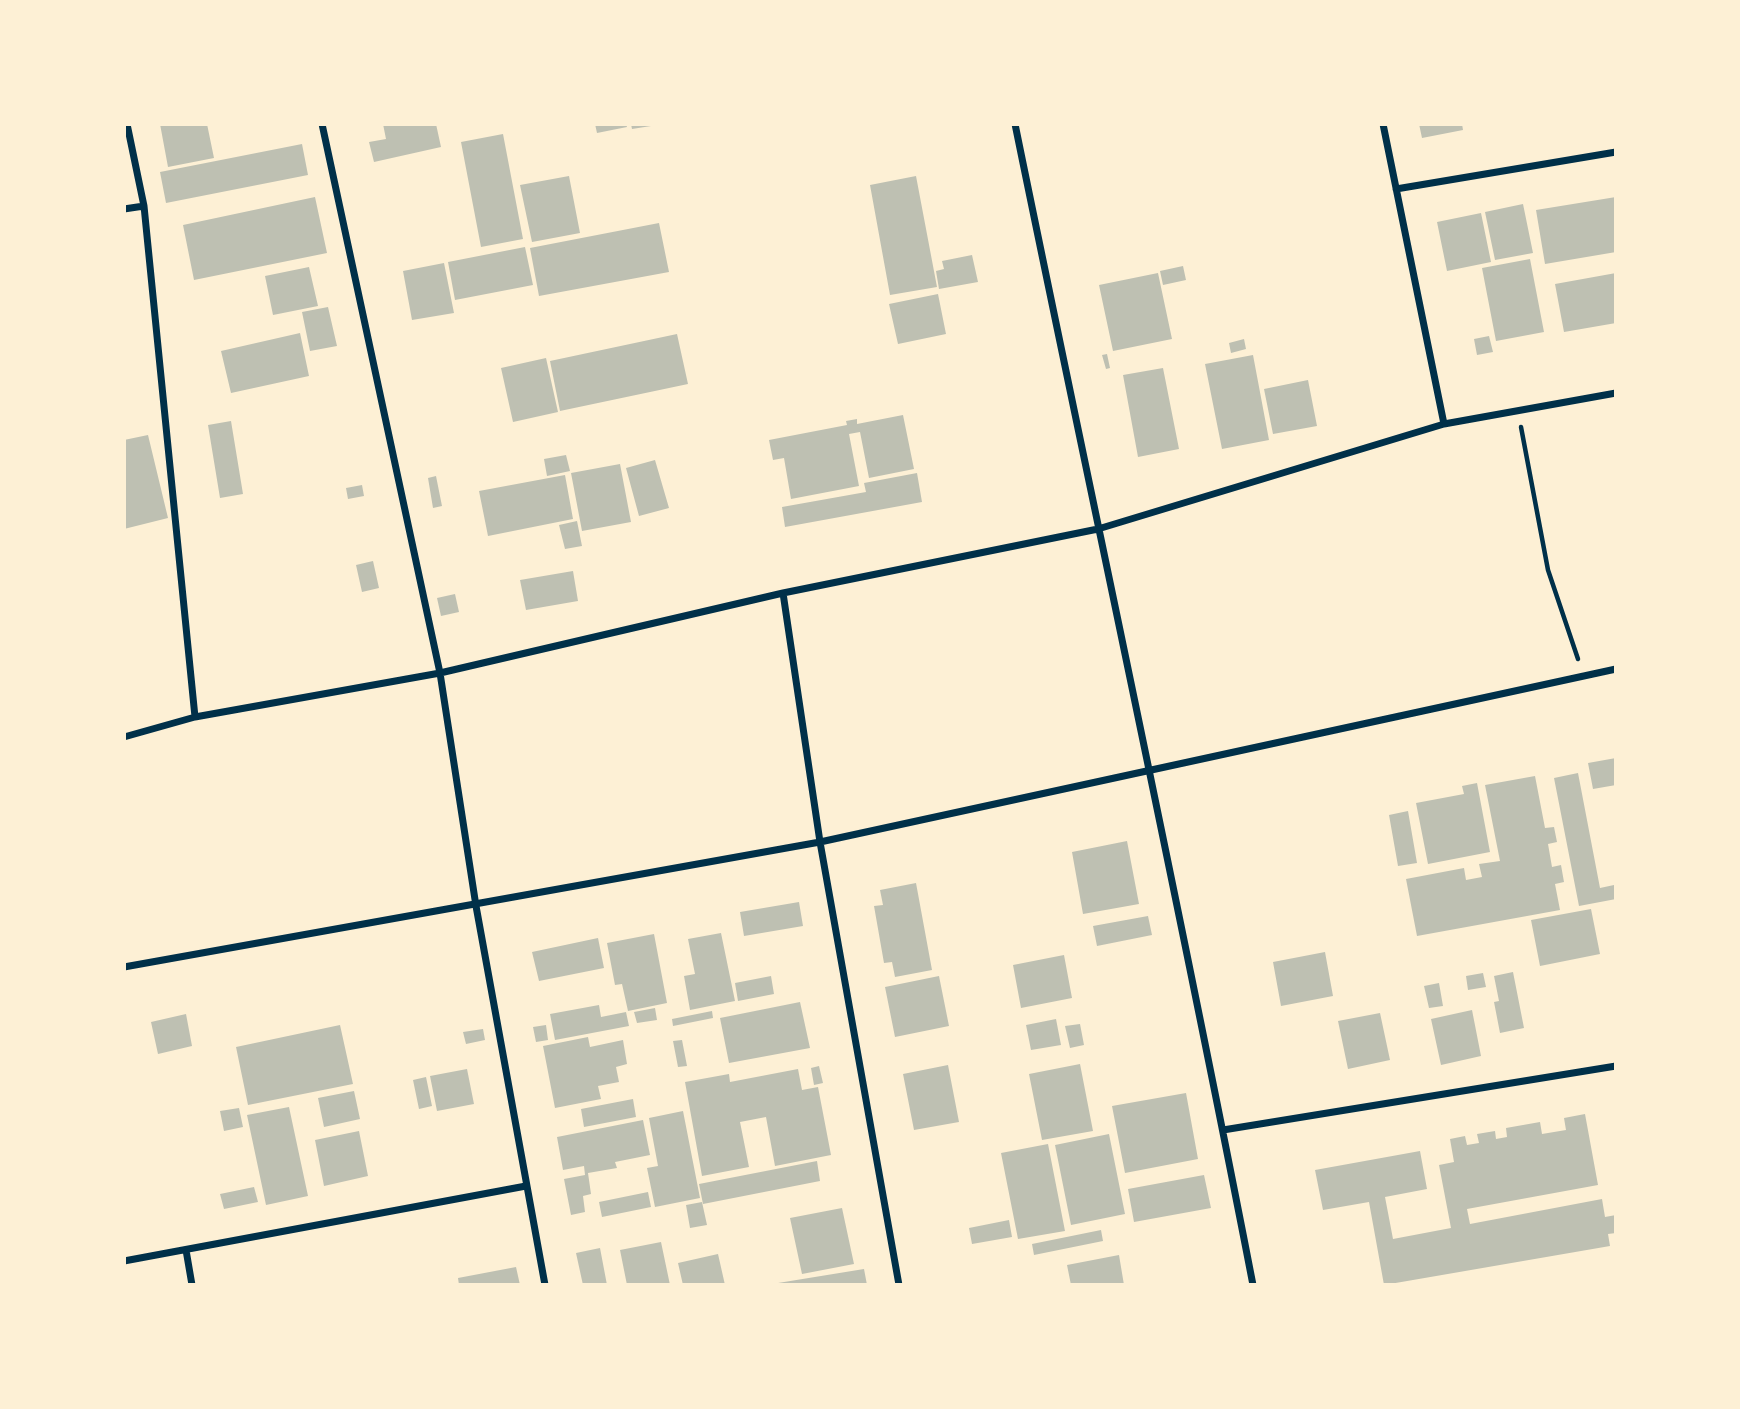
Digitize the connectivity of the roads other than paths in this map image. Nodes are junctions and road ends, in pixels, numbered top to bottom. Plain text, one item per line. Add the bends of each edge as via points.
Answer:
1 (127, 124) edge
2 (322, 124) edge
3 (1015, 124) edge
4 (1383, 124) edge
5 (1616, 152) edge
6 (1396, 188) junction
7 (144, 206) junction
8 (124, 209) edge
9 (1616, 393) edge
10 (1444, 424) junction
11 (1098, 529) junction
12 (783, 593) junction
13 (1616, 669) edge
14 (440, 673) junction
15 (195, 718) junction
16 (124, 737) edge
17 (1151, 768) junction
18 (820, 842) junction
19 (476, 906) junction
20 (124, 967) edge
21 (1616, 1066) edge
22 (1223, 1130) junction
23 (526, 1186) junction
24 (187, 1250) junction
25 (124, 1261) edge
26 (192, 1285) edge
27 (545, 1285) edge
28 (899, 1285) edge
29 (1253, 1285) edge

1 - 7 street
2 - 14 street
3 - 11 street
4 - 6 street
5 - 6 street
6 - 10 street
7 - 8 street
7 - 15 street
9 - 10 street
10 - 11 street
11 - 12 street
11 - 17 street
12 - 14 street
12 - 18 street
13 - 17 street
14 - 15 street
14 - 19 street
15 - 16 street
17 - 18 street
17 - 22 street
18 - 19 street
18 - 28 street
19 - 20 street
19 - 23 street
21 - 22 street
22 - 29 street
23 - 24 street
23 - 27 street
24 - 25 street
24 - 26 street

